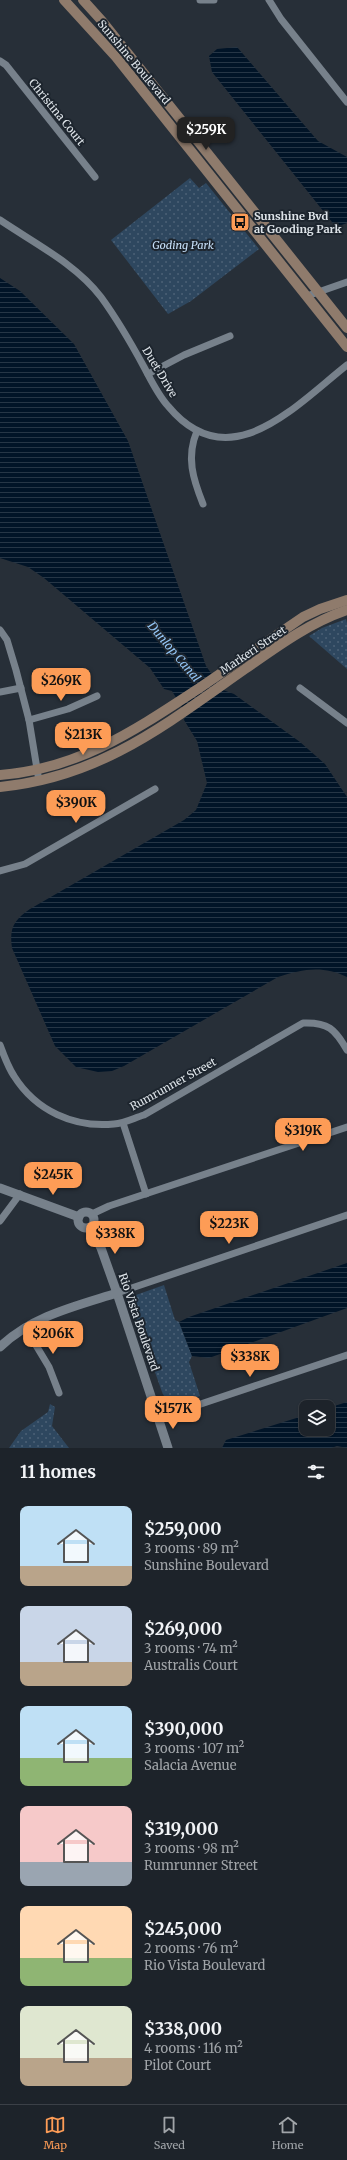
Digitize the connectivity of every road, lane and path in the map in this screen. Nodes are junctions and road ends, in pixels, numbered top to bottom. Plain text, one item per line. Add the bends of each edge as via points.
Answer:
1 (64, 0) edge
2 (83, 0) edge
3 (200, 0) edge
4 (214, 0) edge
5 (269, 0) edge
6 (0, 61) edge
7 (347, 102) edge
8 (96, 178) dead end
9 (0, 220) edge
10 (347, 282) edge
11 (319, 292) junction
12 (307, 296) junction
13 (347, 328) edge
14 (230, 336) dead end
15 (347, 347) edge
16 (347, 364) edge
17 (148, 374) junction
18 (197, 430) junction
19 (203, 504) dead end
20 (347, 600) edge
21 (347, 610) edge
22 (0, 630) edge
23 (21, 688) junction
24 (300, 688) dead end
25 (0, 692) edge
26 (97, 696) dead end
27 (29, 720) junction
28 (347, 723) edge
29 (39, 770) junction
30 (0, 775) edge
31 (40, 781) junction
32 (0, 787) edge
33 (155, 789) dead end
34 (0, 871) edge
35 (0, 1045) edge
36 (347, 1050) edge
37 (123, 1123) junction
38 (347, 1127) edge
39 (0, 1188) edge
40 (20, 1194) junction
41 (146, 1194) junction
42 (92, 1214) junction
43 (347, 1216) edge
44 (79, 1217) junction
45 (0, 1221) edge
46 (91, 1228) junction
47 (117, 1293) junction
48 (25, 1327) junction
49 (0, 1346) edge
50 (347, 1355) edge
51 (59, 1393) dead end
52 (158, 1418) junction
53 (168, 1448) edge

1 - 12 main road, Sunshine Boulevard via 116,57
2 - 11 main road, Sunshine Boulevard
3 - 4 street
5 - 7 street via 281,19
6 - 8 street, Christina Court via 6,65
9 - 17 street, Duet Drive via 82,277 100,296 121,326
10 - 11 street
11 - 12 street
11 - 13 main road, Sunshine Boulevard
12 - 15 main road, Sunshine Boulevard
14 - 17 street via 184,355
16 - 18 street, Duet Drive via 275,421 258,431 226,437
17 - 18 street, Duet Drive via 167,406
18 - 19 street via 191,446 190,463
20 - 29 main road, Markeri Street via 304,617 136,730 93,753
21 - 31 main road, Markeri Street via 313,624 130,746 99,762
22 - 23 street via 8,640
23 - 25 street
23 - 27 street
24 - 28 street
26 - 27 street via 62,711
27 - 29 street
29 - 30 main road, Markeri Street
29 - 31 street
31 - 32 main road, Markeri Street
33 - 34 street via 25,864
35 - 37 street, Rumrunner Street via 13,1075 24,1090 56,1115 94,1125
36 - 37 street, Rumrunner Street via 337,1034 328,1026 317,1022 304,1023 144,1115
37 - 41 street
38 - 41 street
39 - 40 street
40 - 44 street
40 - 45 street
41 - 42 street
42 - 44 street via 86,1212
42 - 46 street via 95,1222
43 - 47 street
44 - 46 street via 79,1225 85,1229
46 - 47 street, Rio Vista Boulevard
47 - 48 street via 49,1315
47 - 52 street, Rio Vista Boulevard
48 - 49 street
48 - 51 street via 49,1367
50 - 52 street
52 - 53 street, Rio Vista Boulevard

